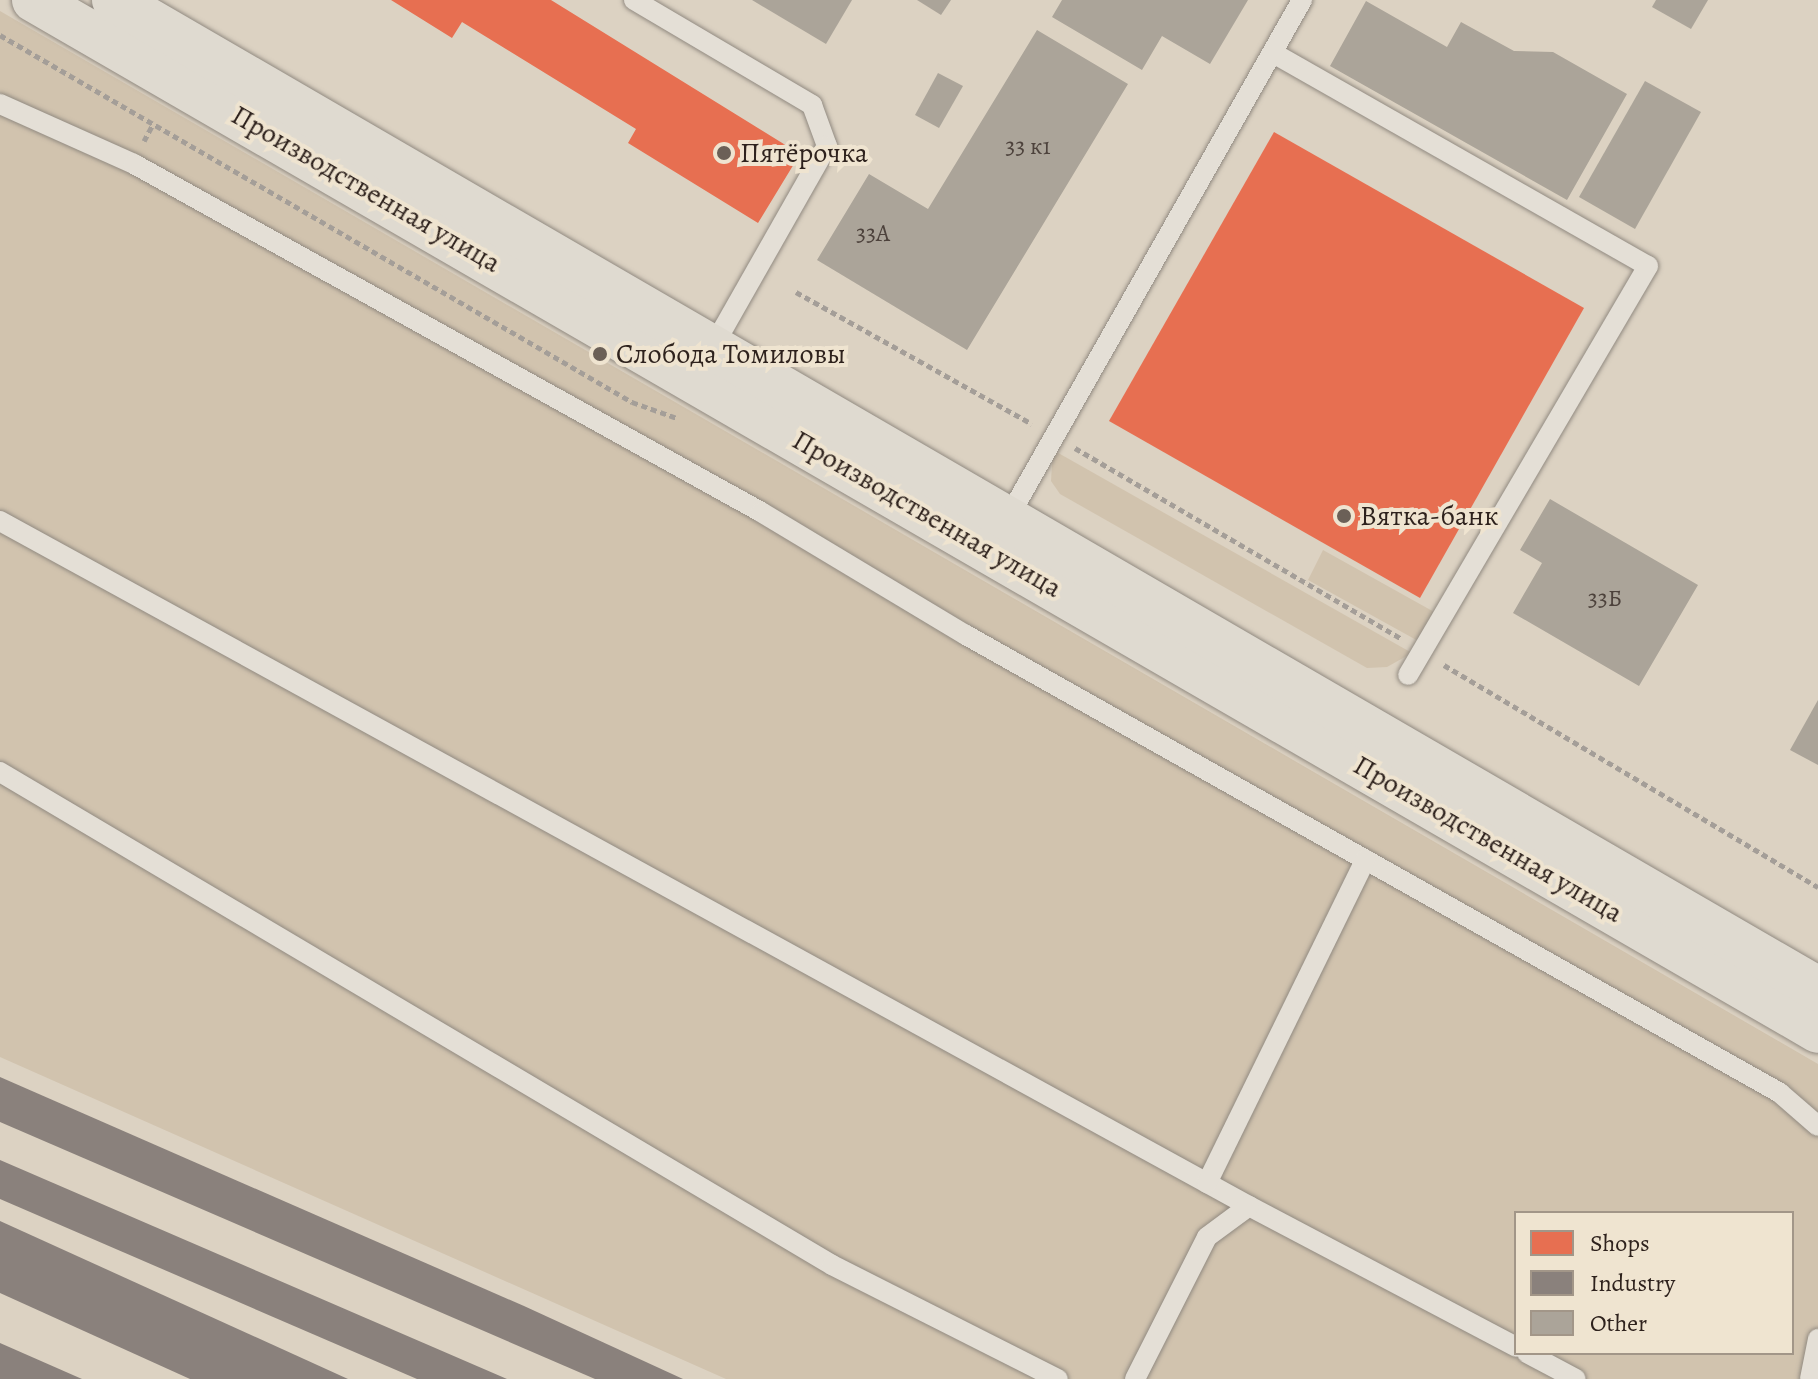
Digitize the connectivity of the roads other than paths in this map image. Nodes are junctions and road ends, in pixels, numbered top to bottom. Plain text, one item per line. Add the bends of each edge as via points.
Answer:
1 (34, 0) edge
2 (114, 0) edge
3 (634, 0) edge
4 (1302, 0) edge
5 (1273, 53) junction
6 (0, 104) edge
7 (713, 347) junction
8 (1008, 518) junction
9 (0, 521) edge
10 (1408, 675) dead end
11 (0, 772) edge
12 (1365, 860) junction
13 (1818, 989) edge
14 (1818, 1031) edge
15 (1818, 1126) edge
16 (1207, 1183) junction
17 (1249, 1206) junction
18 (1818, 1339) edge
19 (1514, 1346) edge
20 (1531, 1355) edge
21 (1058, 1379) edge
22 (1135, 1379) edge
23 (1576, 1379) edge
24 (1810, 1379) edge

1 - 14 highway, Производственная улица
2 - 7 highway, Производственная улица
3 - 7 lane via 812,105 827,146
4 - 5 lane
5 - 8 lane
5 - 10 lane via 1648,266
6 - 12 lane via 134,164 310,259
7 - 8 highway, Производственная улица
8 - 13 highway, Производственная улица
9 - 16 lane
11 - 21 lane via 832,1265
12 - 15 lane via 1780,1093
12 - 16 lane
16 - 17 lane
17 - 19 lane
17 - 22 lane via 1207,1237
18 - 24 lane
20 - 23 lane

